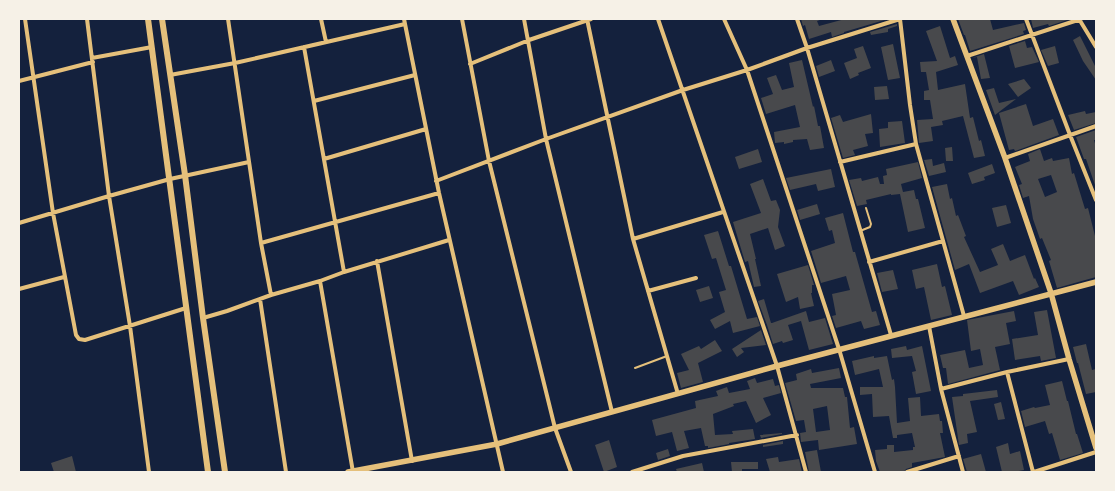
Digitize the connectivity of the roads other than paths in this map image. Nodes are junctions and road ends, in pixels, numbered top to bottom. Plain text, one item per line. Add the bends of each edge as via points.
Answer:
1 (25, 19) edge
2 (87, 19) edge
3 (148, 19) edge
4 (162, 19) edge
5 (228, 19) edge
6 (321, 19) edge
7 (404, 19) edge
8 (462, 19) edge
9 (524, 19) edge
10 (588, 19) edge
11 (658, 19) edge
12 (724, 19) edge
13 (797, 19) edge
14 (900, 19) edge
15 (953, 19) edge
16 (1026, 19) edge
17 (1080, 19) edge
18 (405, 24) junction
19 (1032, 35) junction
20 (529, 40) junction
21 (326, 42) junction
22 (1096, 46) edge
23 (152, 47) junction
24 (304, 47) junction
25 (807, 48) junction
26 (967, 56) junction
27 (93, 60) junction
28 (235, 63) junction
29 (470, 64) junction
30 (747, 70) junction
31 (170, 75) junction
32 (415, 75) junction
33 (33, 77) junction
34 (19, 81) edge
35 (683, 90) junction
36 (314, 101) junction
37 (607, 116) junction
38 (1096, 126) edge
39 (426, 129) junction
40 (1070, 135) junction
41 (546, 139) junction
42 (916, 144) junction
43 (1005, 158) junction
44 (324, 159) junction
45 (489, 161) junction
46 (250, 162) junction
47 (840, 162) junction
48 (185, 175) junction
49 (170, 179) junction
50 (436, 181) junction
51 (439, 193) junction
52 (109, 196) junction
53 (1096, 200) edge
54 (866, 208) dead end
55 (723, 212) junction
56 (53, 213) junction
57 (335, 222) junction
58 (19, 223) edge
59 (860, 231) junction
60 (633, 239) junction
61 (449, 240) junction
62 (943, 241) junction
63 (261, 244) junction
64 (377, 262) junction
65 (869, 262) junction
66 (344, 272) junction
67 (64, 277) junction
68 (696, 278) dead end
69 (320, 281) junction
70 (1096, 282) edge
71 (19, 289) edge
72 (648, 291) junction
73 (1052, 293) junction
74 (271, 295) junction
75 (260, 299) junction
76 (186, 308) junction
77 (964, 316) junction
78 (203, 318) junction
79 (130, 326) junction
80 (929, 326) junction
81 (891, 335) junction
82 (839, 349) junction
83 (667, 356) junction
84 (1069, 359) junction
85 (778, 366) junction
86 (635, 368) dead end
87 (1007, 372) junction
88 (941, 389) junction
89 (678, 394) junction
90 (612, 412) junction
91 (555, 428) junction
92 (796, 435) junction
93 (497, 444) junction
94 (1096, 448) edge
95 (1096, 452) edge
96 (959, 456) junction
97 (412, 461) junction
98 (149, 472) edge
99 (208, 472) edge
100 (225, 472) edge
101 (286, 472) edge
102 (351, 472) edge
103 (504, 472) edge
104 (571, 472) edge
105 (632, 472) edge
106 (806, 472) edge
107 (875, 472) edge
108 (907, 472) edge
109 (963, 472) edge
110 (1033, 472) edge

1 - 33 street
2 - 27 street
3 - 23 main road
4 - 31 main road
5 - 28 street
6 - 21 street
7 - 18 street
8 - 29 street
9 - 20 street
10 - 20 street
10 - 37 street
11 - 35 street
12 - 30 street
13 - 25 street
14 - 25 street
14 - 42 street
15 - 26 street
16 - 19 street
17 - 19 street
17 - 22 street
18 - 21 street
18 - 32 street
19 - 26 street
19 - 40 street
20 - 29 street
20 - 41 street
21 - 24 street
23 - 27 street
23 - 49 main road
24 - 28 street
24 - 36 street
25 - 30 street
25 - 47 street
26 - 43 street
27 - 33 street
27 - 52 street
28 - 31 street
28 - 46 street
29 - 45 street
30 - 35 street
30 - 82 street
31 - 48 main road
32 - 36 street
32 - 39 street
33 - 34 street
33 - 56 street
35 - 37 street
35 - 55 street
36 - 44 street
37 - 41 street
37 - 60 street
38 - 40 street
39 - 44 street
39 - 50 street
40 - 43 street
40 - 53 street
41 - 45 street
41 - 90 street
42 - 47 street
42 - 62 street
43 - 73 street
44 - 57 street
45 - 50 street
45 - 91 street
46 - 48 street
46 - 63 street
47 - 59 street
48 - 49 street
48 - 78 main road
49 - 52 street
49 - 76 main road
50 - 51 street
51 - 57 street
51 - 61 street
52 - 56 street
52 - 79 street
54 - 59 lane via 871,224
55 - 60 street
55 - 85 street
56 - 58 street
56 - 67 street
57 - 63 street
57 - 66 street
59 - 65 street
60 - 72 street
61 - 64 street
61 - 93 street
62 - 65 street
62 - 77 street
63 - 74 street
64 - 66 street
64 - 97 street
65 - 81 street
66 - 69 street
67 - 71 street
67 - 79 street via 76,335 80,339 85,340
68 - 72 street
69 - 74 street
69 - 102 street
70 - 73 street
72 - 83 street
73 - 77 street
73 - 84 street
74 - 75 street
75 - 78 street
75 - 101 street
76 - 79 street
76 - 99 main road
77 - 80 street
78 - 100 main road
79 - 98 street
80 - 81 street
80 - 88 street
81 - 82 street
82 - 85 street
82 - 107 street
83 - 86 lane
83 - 89 street
84 - 87 street
84 - 94 street
85 - 89 street
85 - 92 street
87 - 88 street
87 - 110 street
88 - 96 street
89 - 90 street
90 - 91 street
91 - 93 street
91 - 104 street
92 - 105 street via 683,456
92 - 106 street
93 - 97 street
93 - 103 street
95 - 110 street
96 - 108 street
96 - 109 street
97 - 102 street

